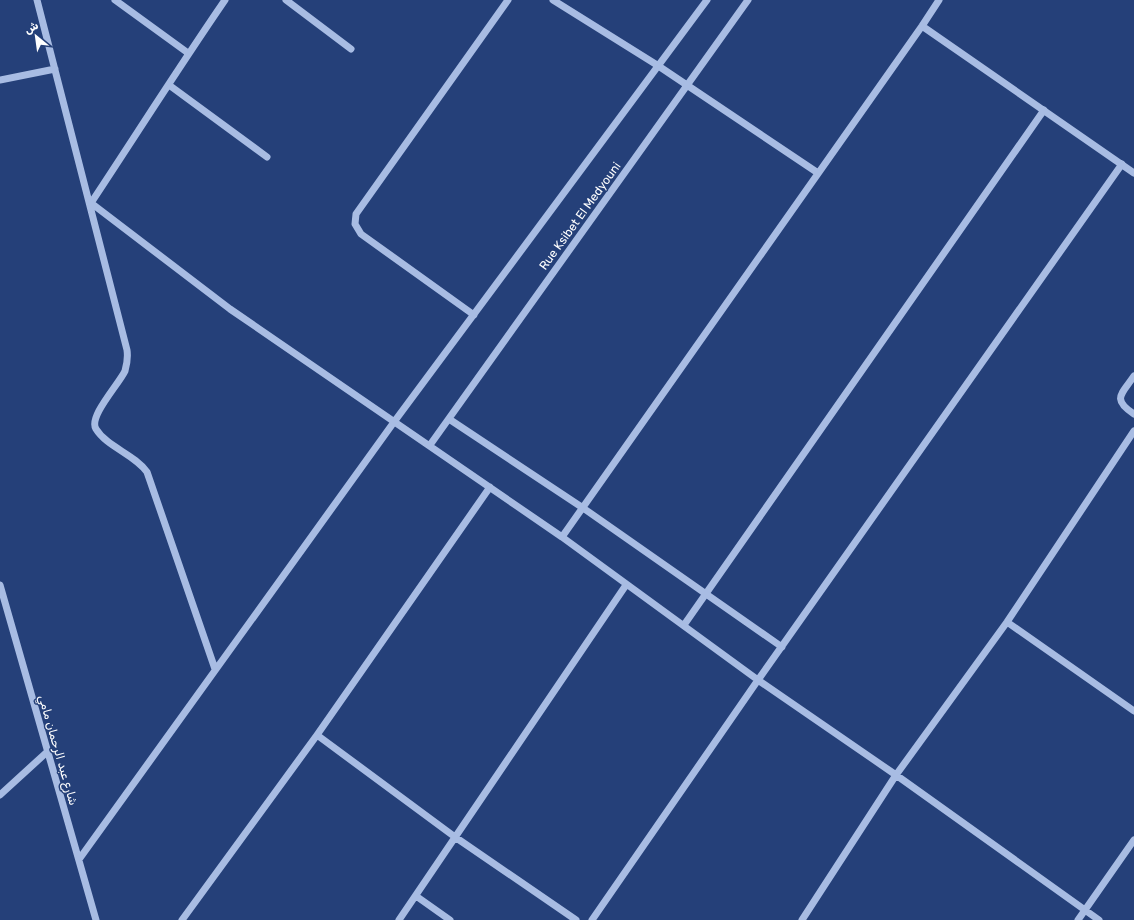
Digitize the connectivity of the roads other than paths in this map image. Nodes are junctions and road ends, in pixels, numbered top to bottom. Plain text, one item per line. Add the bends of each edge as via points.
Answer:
1 (36, 0) edge
2 (115, 0) edge
3 (225, 0) edge
4 (286, 0) edge
5 (508, 0) edge
6 (553, 0) edge
7 (707, 0) edge
8 (748, 0) edge
9 (939, 0) edge
10 (922, 26) junction
11 (351, 49) dead end
12 (188, 53) junction
13 (657, 65) junction
14 (55, 69) junction
15 (0, 80) edge
16 (169, 85) junction
17 (687, 86) junction
18 (1044, 110) junction
19 (268, 157) dead end
20 (1122, 164) junction
21 (818, 172) junction
22 (1134, 172) edge
23 (90, 203) junction
24 (474, 315) junction
25 (1134, 376) edge
26 (1134, 414) edge
27 (449, 419) junction
28 (394, 422) junction
29 (1134, 431) edge
30 (430, 445) junction
31 (490, 487) junction
32 (583, 508) junction
33 (562, 537) junction
34 (0, 585) edge
35 (626, 585) junction
36 (706, 594) junction
37 (1007, 622) junction
38 (684, 625) junction
39 (782, 647) junction
40 (215, 669) junction
41 (758, 680) junction
42 (1134, 711) edge
43 (317, 735) junction
44 (47, 752) junction
45 (896, 775) junction
46 (0, 795) edge
47 (455, 837) junction
48 (1134, 840) edge
49 (80, 858) junction
50 (416, 896) junction
51 (1086, 910) junction
52 (96, 920) edge
53 (182, 920) edge
54 (399, 920) edge
55 (450, 920) edge
56 (576, 920) edge
57 (592, 920) edge
58 (802, 920) edge
59 (1078, 920) edge
60 (1099, 920) edge

1 - 14 street
2 - 12 street
3 - 12 street
4 - 11 street
5 - 24 street via 356,214 355,224 361,234
6 - 13 street
7 - 13 street
8 - 17 street, Rue Ksibet El Medyouni
9 - 10 street
10 - 18 street
10 - 21 street
12 - 16 street
13 - 17 street
13 - 24 street
14 - 15 street
14 - 23 street
16 - 19 street
16 - 23 street
17 - 21 street
17 - 27 street, Rue Ksibet El Medyouni
18 - 20 street
18 - 36 street
20 - 22 street
20 - 39 street
21 - 32 street
23 - 28 street via 230,308
23 - 40 street via 128,359 124,371 95,418 94,427 100,435 140,462 147,472
24 - 28 street
25 - 26 street via 1120,402
27 - 30 street, Rue Ksibet El Medyouni
27 - 32 street
28 - 30 street
28 - 40 street
29 - 37 street
30 - 31 street
31 - 33 street
31 - 43 street
32 - 33 street
32 - 36 street
33 - 35 street
34 - 44 street, شارع عبد الرحمان مامي
35 - 38 street
35 - 47 street
36 - 38 street
36 - 39 street
37 - 42 street
37 - 45 street
38 - 41 street
39 - 41 street
40 - 49 street
41 - 45 street
41 - 57 street
43 - 47 street
43 - 53 street
44 - 46 street
44 - 49 street, شارع عبد الرحمان مامي
45 - 51 street
45 - 58 street
47 - 50 street
47 - 56 street
48 - 51 street
49 - 52 street, شارع عبد الرحمان مامي
50 - 54 street
50 - 55 street
51 - 59 street
51 - 60 street

